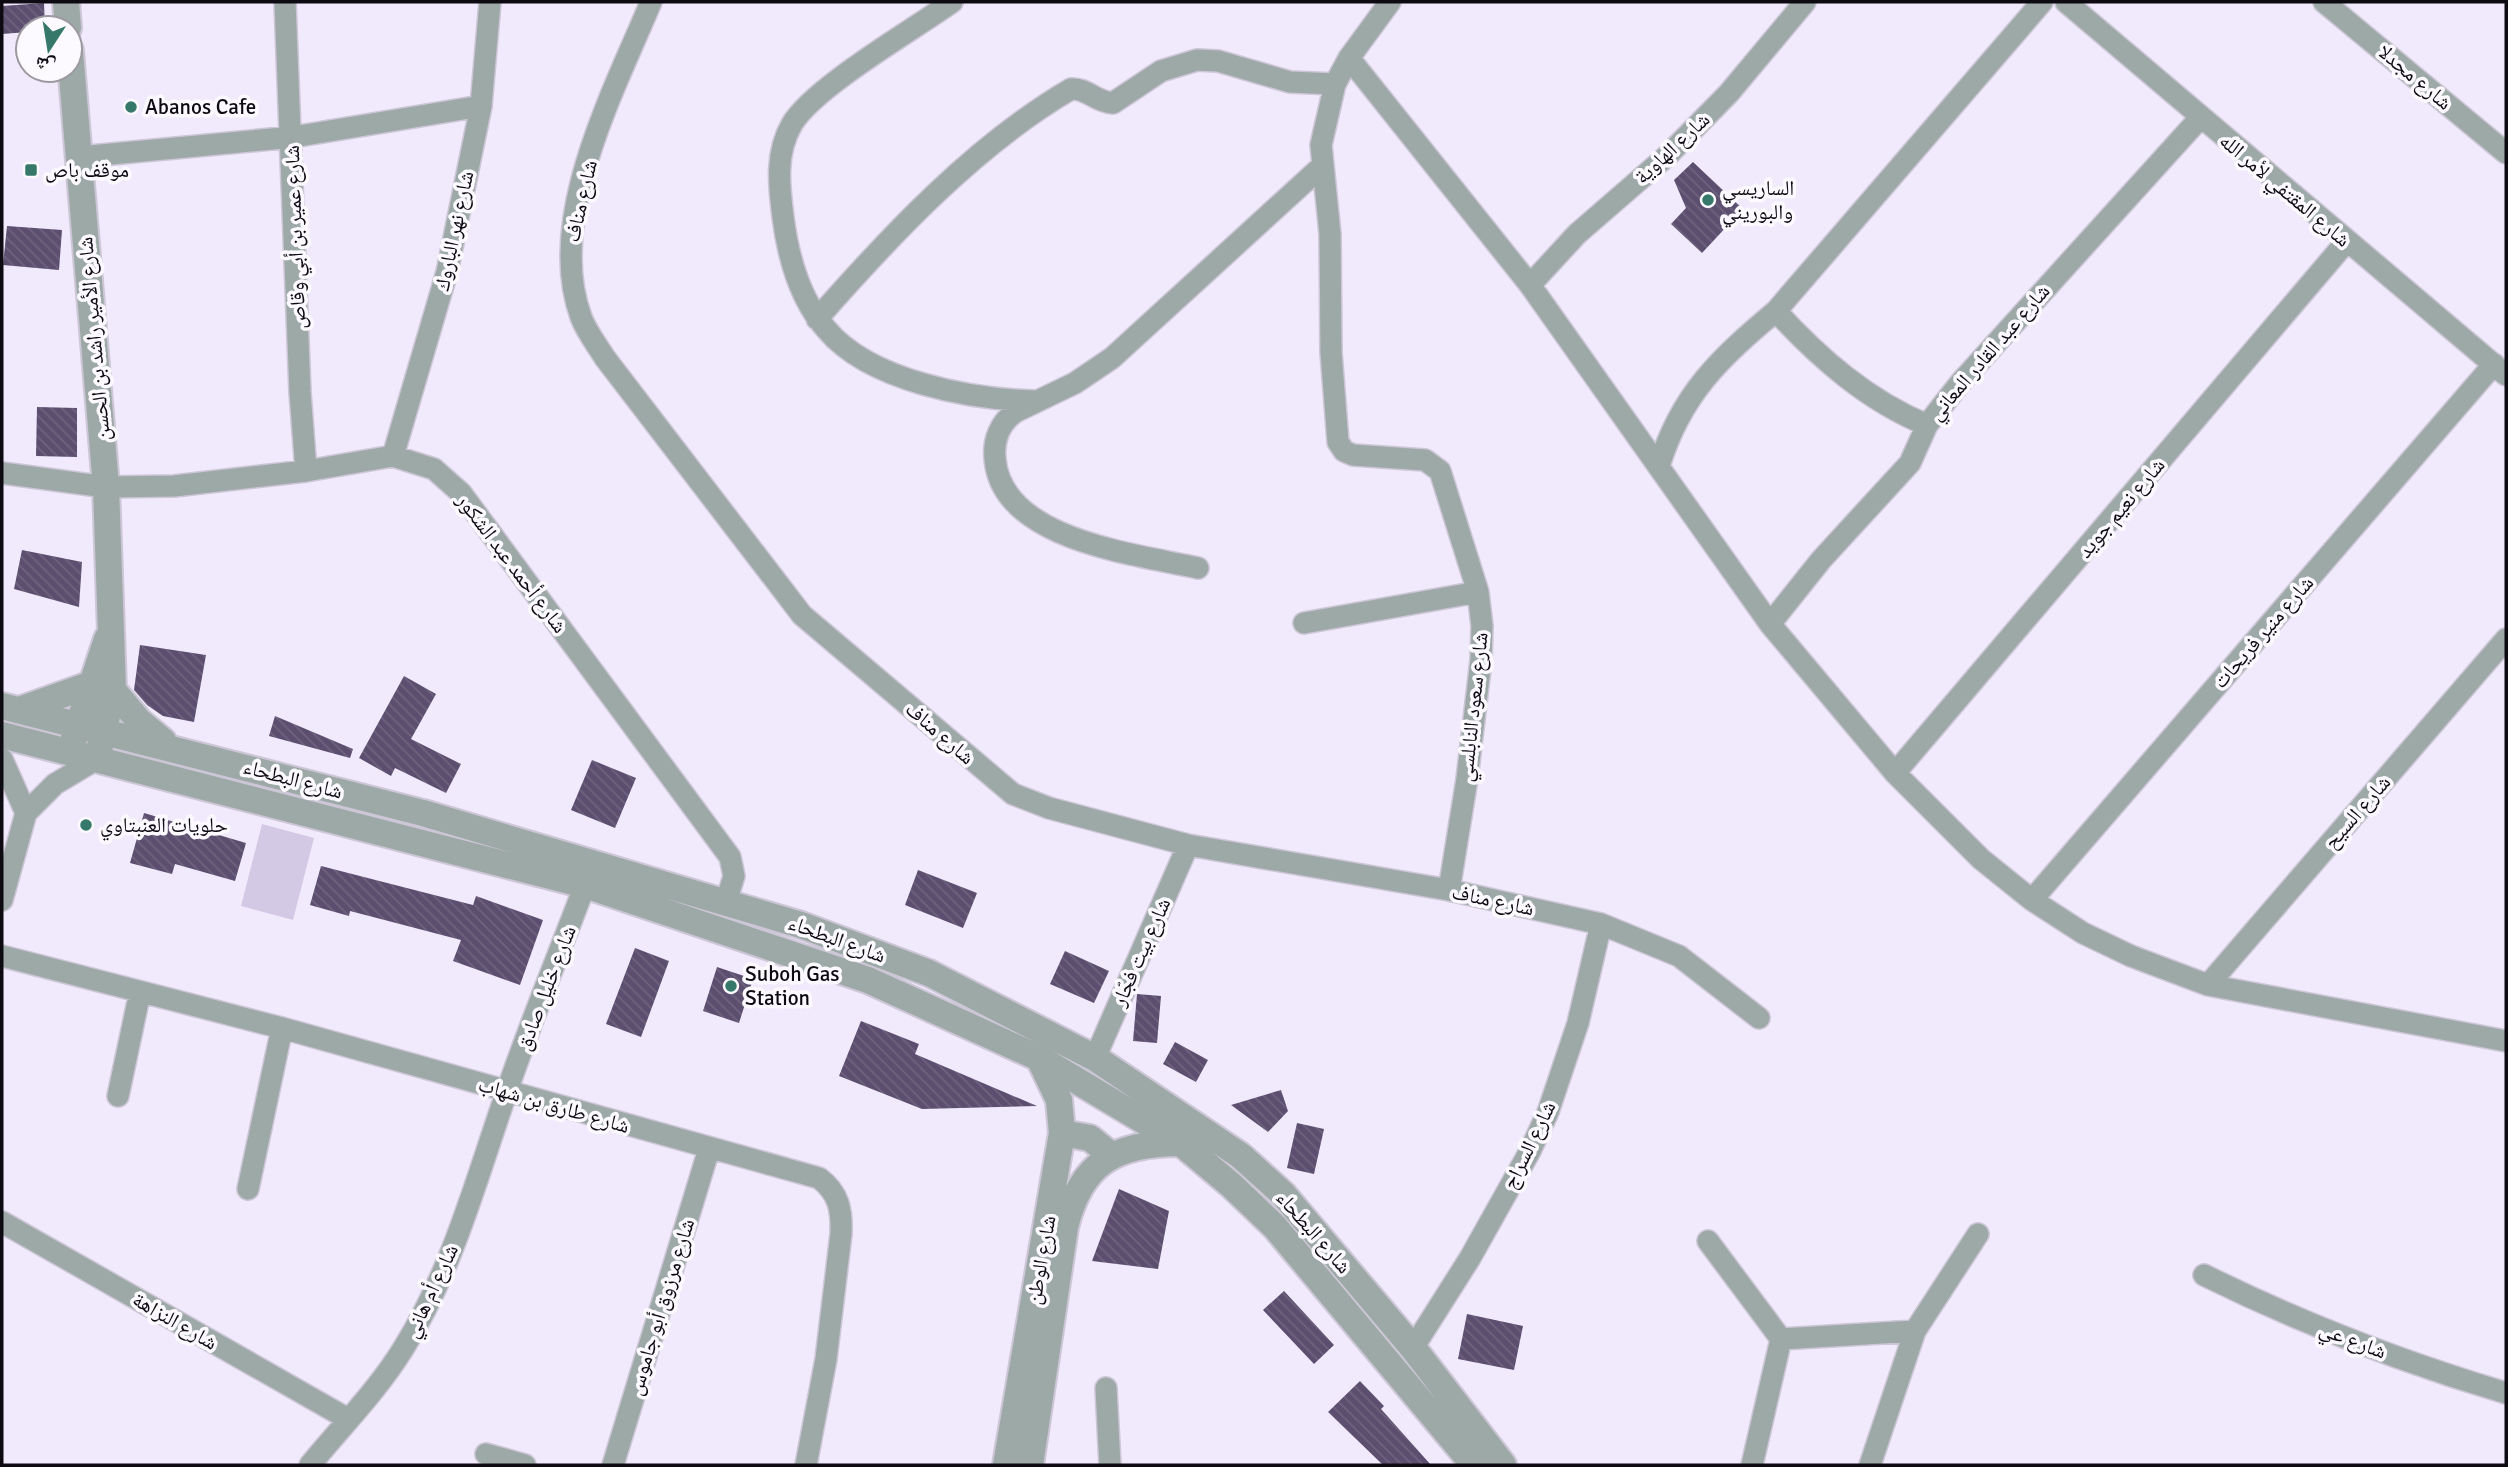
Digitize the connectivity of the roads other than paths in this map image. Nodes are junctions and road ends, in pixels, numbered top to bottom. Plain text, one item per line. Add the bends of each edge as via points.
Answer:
1 (285, 2) edge
2 (490, 2) edge
3 (651, 2) edge
4 (952, 2) edge
5 (1390, 2) edge
6 (1805, 2) edge
7 (2042, 2) edge
8 (2066, 2) edge
9 (2324, 2) edge
10 (1349, 58) junction
11 (73, 84) edge
12 (1335, 84) junction
13 (481, 106) junction
14 (2200, 118) junction
15 (293, 137) junction
16 (2503, 143) edge
17 (79, 157) junction
18 (1321, 167) junction
19 (2346, 242) junction
20 (1530, 285) junction
21 (1776, 311) junction
22 (817, 319) junction
23 (2500, 370) edge
24 (1036, 401) junction
25 (1927, 425) junction
26 (393, 456) junction
27 (1659, 466) junction
28 (306, 471) junction
29 (2, 474) edge
30 (106, 487) junction
31 (1198, 568) dead end
32 (1478, 592) junction
33 (1304, 623) dead end
34 (1770, 624) junction
35 (2506, 639) edge
36 (101, 687) junction
37 (9, 708) edge
38 (78, 723) junction
39 (104, 730) junction
40 (2, 735) edge
41 (170, 747) junction
42 (70, 752) junction
43 (97, 759) junction
44 (2, 760) edge
45 (1895, 773) junction
46 (26, 813) junction
47 (1188, 845) junction
48 (585, 885) junction
49 (1449, 890) junction
50 (2, 900) edge
51 (2032, 900) junction
52 (726, 902) junction
53 (1601, 924) junction
54 (2, 956) edge
55 (2208, 985) junction
56 (140, 992) junction
57 (1759, 1018) dead end
58 (282, 1028) junction
59 (2506, 1041) edge
60 (1039, 1058) junction
61 (1095, 1058) junction
62 (507, 1091) junction
63 (118, 1096) dead end
64 (1062, 1133) junction
65 (1181, 1143) junction
66 (709, 1149) junction
67 (1112, 1156) junction
68 (248, 1189) dead end
69 (2, 1222) edge
70 (1978, 1234) dead end
71 (1708, 1241) dead end
72 (2204, 1275) dead end
73 (1915, 1331) junction
74 (1781, 1339) junction
75 (1413, 1348) junction
76 (1106, 1388) dead end
77 (2506, 1393) edge
78 (348, 1419) junction
79 (486, 1454) dead end
80 (310, 1465) edge
81 (525, 1465) edge
82 (613, 1465) edge
83 (806, 1465) edge
84 (1026, 1465) edge
85 (1110, 1465) edge
86 (1475, 1465) edge
87 (1503, 1465) edge
88 (1752, 1465) edge
89 (1870, 1465) edge

1 - 15 street, شارع عمير بن أبي وقاص
2 - 13 street, شارع نهر الباروك
3 - 47 street, شارع مناف via 599,130 569,246 581,317 605,358 802,615 992,779 1031,803
4 - 22 street via 810,102 786,136 779,171 784,224 801,287
5 - 10 street, شارع سعود النابلسي
6 - 20 street, شارع الهاوية via 1729,93 1668,155 1577,234
7 - 21 street
8 - 14 street, شارع المقتفي لأمر الله
9 - 16 street, شارع مجدلا
10 - 12 street, شارع سعود النابلسي
10 - 20 street
11 - 17 street, شارع الأمير راشد بن الحسن
12 - 18 street, شارع سعود النابلسي via 1324,125
12 - 22 street via 1290,82 1218,61 1197,60 1172,65 1113,103 1099,101 1086,90 1071,89 941,190 889,239
13 - 15 street
13 - 26 street, شارع نهر الباروك via 447,272
14 - 19 street, شارع المقتفي لأمر الله
14 - 25 street, شارع عبد القادر المعاني
15 - 17 street
15 - 28 street, شارع عمير بن أبي وقاص
17 - 30 street, شارع الأمير راشد بن الحسن
18 - 24 street via 1112,358 1075,383
18 - 32 street, شارع سعود النابلسي via 1330,234 1330,330 1338,442 1353,455 1424,460 1440,471
19 - 23 street, شارع المقتفي لأمر الله
19 - 45 street, شارع نعيم جويد
20 - 27 street
21 - 25 street, شارع عبد القادر المعاني via 1858,387
21 - 27 street via 1729,350 1679,413
22 - 24 street via 856,355 909,378 972,396
23 - 51 street, شارع منير فريحات
24 - 31 street via 1008,418 994,447 1001,481 1022,508 1065,536
25 - 34 street via 1903,471
26 - 28 street, شارع أحمد عبد الشكور
26 - 52 street, شارع أحمد عبد الشكور via 434,469 461,493 730,857 734,876
27 - 34 street
28 - 30 street, شارع أحمد عبد الشكور via 174,486
29 - 30 street, شارع أحمد عبد الشكور
30 - 36 street, شارع الأمير راشد بن الحسن via 111,627
32 - 33 street
32 - 49 street, شارع سعود النابلسي via 1481,660
34 - 45 street
35 - 55 street, شارع السيح
36 - 37 street
36 - 38 street, شارع الأمير راشد بن الحسن
36 - 39 street, شارع الأمير راشد بن الحسن
36 - 41 street
37 - 38 street, شارع البطحاء
38 - 39 street, شارع البطحاء
38 - 42 street, شارع الأمير راشد بن الحسن
39 - 41 street, شارع البطحاء
39 - 43 street, شارع الأمير راشد بن الحسن
40 - 42 street, شارع البطحاء
41 - 52 street, شارع البطحاء via 423,813
42 - 43 street, شارع البطحاء
43 - 46 street via 55,784
43 - 48 street, شارع البطحاء
44 - 46 street
45 - 51 street via 1963,843
46 - 50 street
47 - 49 street, شارع مناف
47 - 61 street, شارع بيت فجّار
48 - 60 street, شارع البطحاء via 868,980
48 - 62 street, شارع خليل صادق
49 - 53 street, شارع مناف
51 - 55 street via 2083,933
52 - 61 street, شارع البطحاء via 929,974
53 - 57 street, شارع مناف via 1679,956
53 - 75 street, شارع السراج via 1578,1023 1548,1112 1470,1258
54 - 56 street, شارع طارق بن شهاب
55 - 59 street
56 - 58 street, شارع طارق بن شهاب
56 - 63 street
58 - 62 street, شارع طارق بن شهاب
58 - 68 street
60 - 64 street, شارع الوطن via 1059,1100
60 - 65 street, شارع البطحاء
61 - 75 street, شارع البطحاء via 1231,1149 1283,1194
62 - 66 street, شارع طارق بن شهاب
62 - 78 street, شارع أم هاني via 470,1203 427,1306 391,1367
64 - 67 street via 1090,1139
64 - 84 street, شارع الوطن
65 - 67 street, شارع الوطن via 1147,1143
65 - 86 street, شارع البطحاء via 1275,1227
66 - 82 street, شارع مرزوق أبو جاموس
66 - 83 street, شارع طارق بن شهاب via 807,1174 829,1186 838,1198 841,1234 826,1359
67 - 84 street, شارع الوطن via 1084,1179 1069,1211
69 - 78 street, شارع النزاهة
70 - 73 street
71 - 74 street
72 - 77 street, شارع عي via 2300,1320
73 - 74 street
73 - 89 street
74 - 88 street
75 - 87 street, شارع البطحاء
76 - 85 street
78 - 80 street, شارع أم هاني
79 - 81 street

